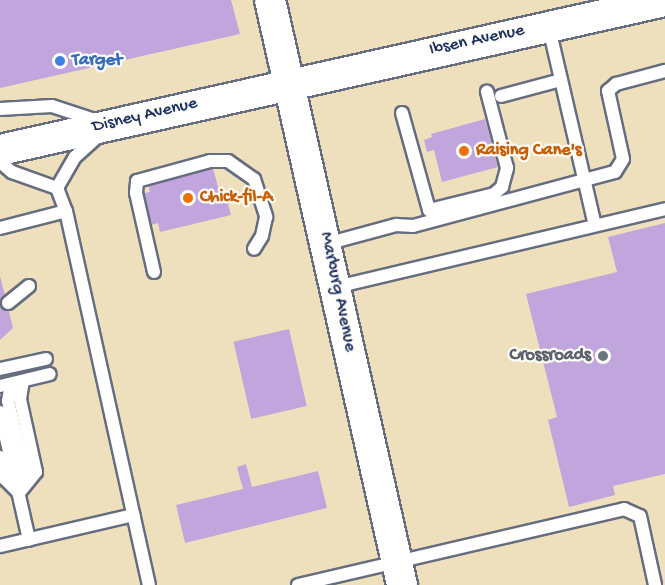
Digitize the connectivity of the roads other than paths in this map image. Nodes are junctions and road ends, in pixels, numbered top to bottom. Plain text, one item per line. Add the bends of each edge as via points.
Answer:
1 (270, 0) edge
2 (665, 1) edge
3 (549, 26) junction
4 (665, 71) edge
5 (561, 81) junction
6 (290, 83) junction
7 (488, 92) dead end
8 (501, 96) dead end
9 (0, 109) edge
10 (402, 113) dead end
11 (114, 123) junction
12 (0, 150) edge
13 (0, 162) edge
14 (584, 182) junction
15 (57, 188) junction
16 (665, 208) edge
17 (66, 211) junction
18 (595, 225) junction
19 (0, 228) edge
20 (327, 244) junction
21 (254, 249) dead end
22 (154, 272) dead end
23 (29, 286) dead end
24 (336, 287) junction
25 (8, 303) dead end
26 (46, 359) dead end
27 (0, 369) edge
28 (50, 374) dead end
29 (11, 384) edge
30 (0, 412) edge
31 (0, 457) edge
32 (19, 493) junction
33 (133, 515) junction
34 (29, 540) junction
35 (0, 546) edge
36 (399, 573) edge
37 (149, 585) edge
38 (298, 585) edge
39 (655, 585) edge

1 - 6 street, Marburg Avenue
2 - 3 street, Ibsen Avenue
3 - 5 lane
3 - 6 street, Ibsen Avenue
4 - 14 lane via 616,84 608,91 623,159 615,172
5 - 8 lane
5 - 14 lane
6 - 11 street, Disney Avenue
6 - 20 street, Marburg Avenue
7 - 10 lane via 507,168 502,188 494,194 429,210
9 - 11 lane via 52,106
11 - 12 street, Disney Avenue
11 - 15 lane via 87,144
13 - 15 lane via 12,172
14 - 18 lane
14 - 20 lane
15 - 17 lane
16 - 18 lane
17 - 19 lane
17 - 33 lane
18 - 24 lane
20 - 24 street, Marburg Avenue
21 - 22 lane via 266,217 257,185 240,166 210,160 137,181 136,193
23 - 25 lane
24 - 36 street, Marburg Avenue
26 - 27 lane
28 - 29 lane
29 - 32 lane via 8,401 25,474
30 - 32 lane
31 - 32 lane via 5,479
32 - 34 lane
33 - 34 lane
33 - 37 lane
34 - 35 lane
36 - 38 lane
36 - 39 lane via 624,509 639,516

